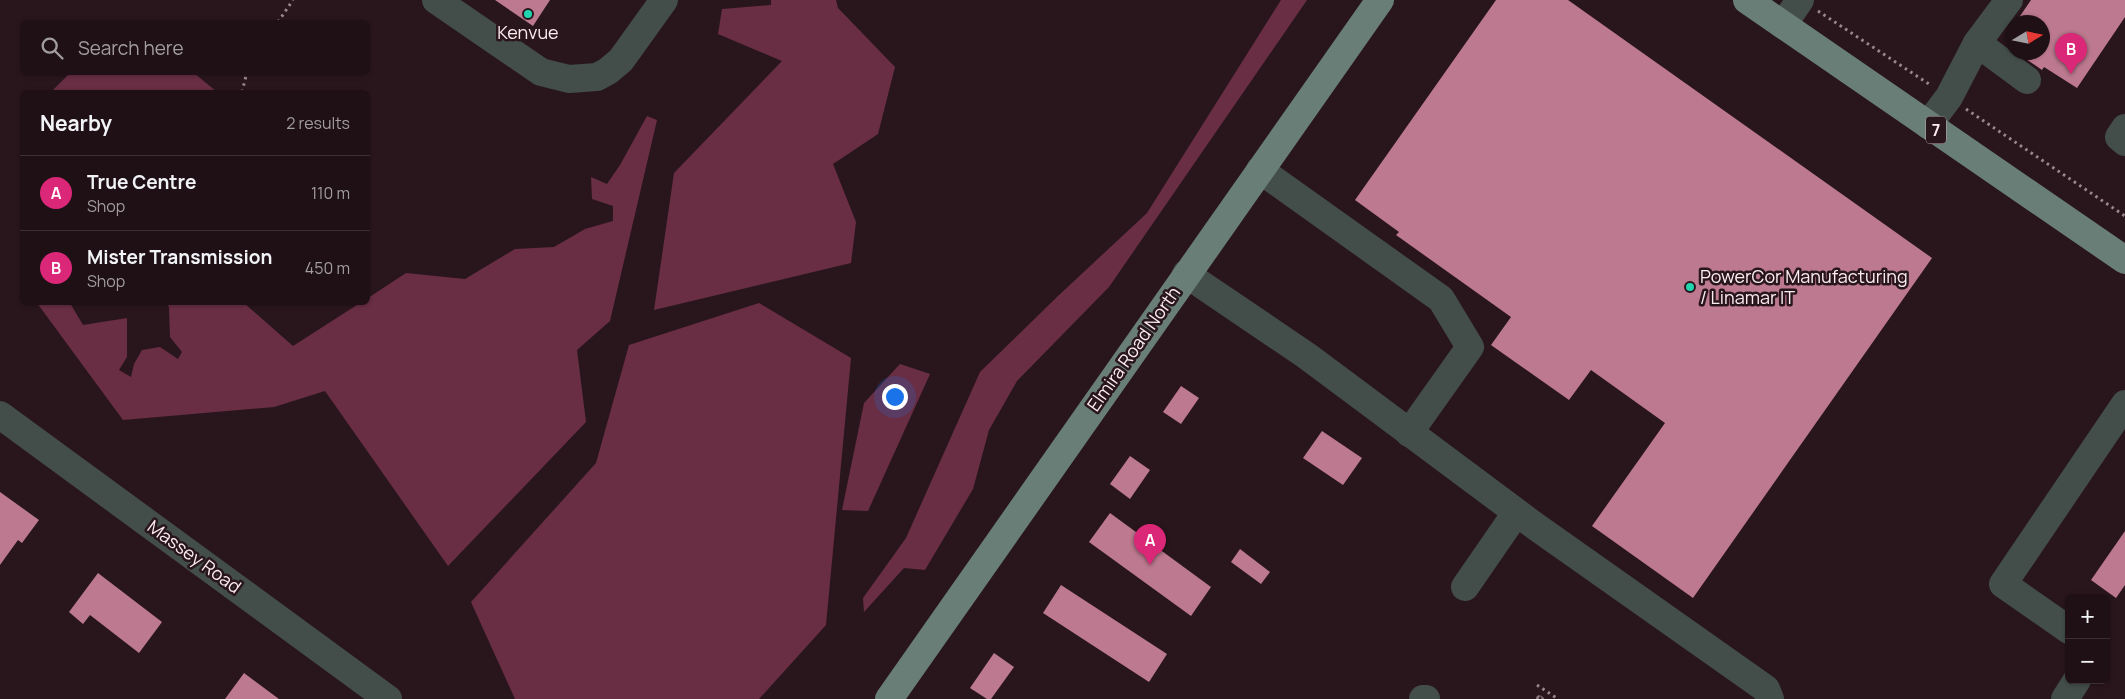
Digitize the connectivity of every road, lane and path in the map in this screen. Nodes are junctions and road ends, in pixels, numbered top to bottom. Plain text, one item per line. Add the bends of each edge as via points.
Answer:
1 (293, 0) edge
2 (436, 0) edge
3 (664, 0) edge
4 (1380, 0) edge
5 (1747, 0) edge
6 (2009, 0) edge
7 (1808, 5) edge
8 (279, 20) edge
9 (1783, 25) junction
10 (1977, 43) junction
11 (246, 75) edge
12 (2027, 80) dead end
13 (242, 90) edge
14 (1949, 97) junction
15 (1928, 125) junction
16 (2125, 128) edge
17 (2125, 142) edge
18 (1260, 170) junction
19 (2125, 216) edge
20 (2125, 260) edge
21 (1186, 274) junction
22 (2125, 404) edge
23 (0, 415) edge
24 (1409, 433) junction
25 (1516, 513) junction
26 (1465, 587) dead end
27 (2065, 627) edge
28 (2074, 684) edge
29 (1537, 685) dead end
30 (388, 699) edge
31 (889, 699) edge
32 (1558, 699) edge
33 (1770, 699) edge
34 (2065, 699) edge

1 - 8 path
2 - 3 street via 541,72 569,79 597,77 608,72 621,60
4 - 18 main road, Elmira Road North
5 - 9 main road, 7
6 - 10 street
7 - 9 street
7 - 14 path
9 - 15 main road, 7
10 - 12 street
10 - 14 street
11 - 13 path
14 - 15 street
14 - 19 path
15 - 20 main road, 7
16 - 17 street via 2119,137
18 - 21 main road, Elmira Road North
18 - 24 street via 1441,299 1470,347
21 - 24 street via 1307,356
21 - 31 main road, Elmira Road North
22 - 27 street via 2003,584
23 - 30 street, Massey Road
24 - 25 street
25 - 26 street
25 - 33 street via 1766,689
28 - 34 street
29 - 32 path

